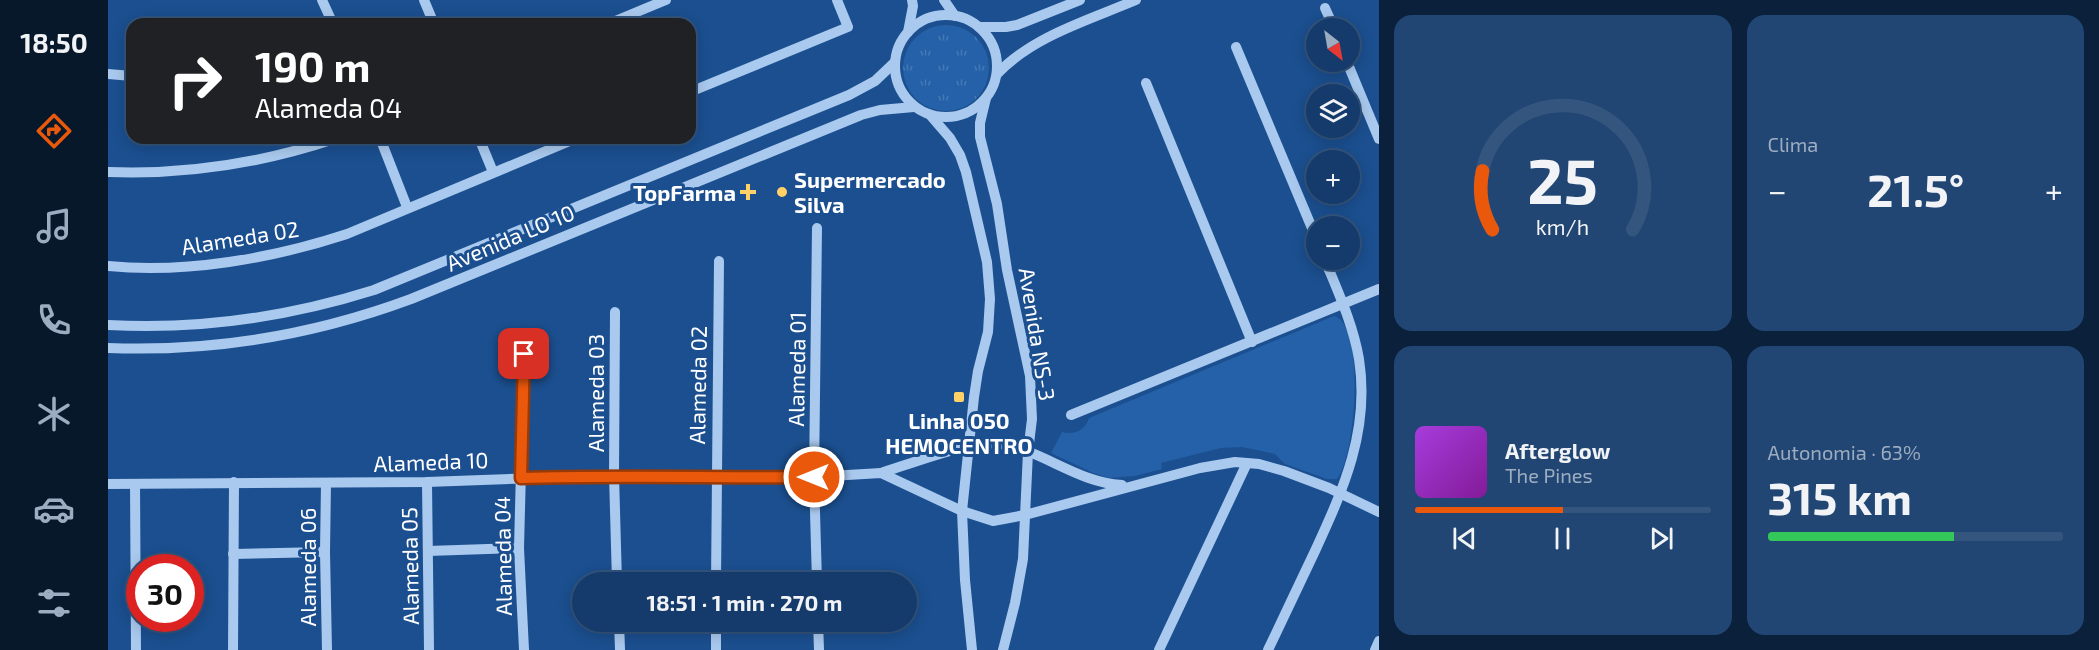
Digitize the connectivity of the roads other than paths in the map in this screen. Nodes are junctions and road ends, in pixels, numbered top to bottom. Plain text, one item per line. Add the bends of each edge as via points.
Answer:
1 (322, 0) edge
2 (424, 0) edge
3 (666, 0) edge
4 (837, 0) edge
5 (912, 0) edge
6 (944, 0) edge
7 (1080, 0) edge
8 (1136, 0) edge
9 (1325, 8) dead end
10 (955, 16) junction
11 (330, 18) edge
12 (432, 18) edge
13 (622, 18) edge
14 (1330, 18) edge
15 (979, 27) junction
16 (908, 32) junction
17 (1236, 47) dead end
18 (894, 63) junction
19 (1351, 72) edge
20 (108, 74) edge
21 (997, 74) junction
22 (126, 76) edge
23 (1146, 83) dead end
24 (696, 90) edge
25 (986, 98) junction
26 (914, 107) junction
27 (931, 116) junction
28 (1379, 139) edge
29 (316, 144) edge
30 (382, 144) edge
31 (481, 144) edge
32 (562, 144) edge
33 (108, 172) edge
34 (493, 172) junction
35 (407, 207) junction
36 (1307, 216) edge
37 (817, 228) dead end
38 (719, 261) dead end
39 (108, 266) edge
40 (1329, 270) edge
41 (1379, 289) edge
42 (1343, 304) junction
43 (615, 312) dead end
44 (108, 325) edge
45 (1252, 342) junction
46 (108, 348) edge
47 (524, 354) dead end
48 (1071, 416) dead end
49 (969, 446) junction
50 (1028, 452) junction
51 (1247, 463) junction
52 (881, 473) junction
53 (614, 475) junction
54 (814, 477) junction
55 (521, 478) junction
56 (715, 478) junction
57 (234, 482) junction
58 (427, 482) junction
59 (108, 483) edge
60 (326, 483) junction
61 (135, 484) junction
62 (1131, 485) junction
63 (1341, 494) junction
64 (962, 511) junction
65 (1379, 512) edge
66 (1025, 515) junction
67 (519, 548) junction
68 (428, 551) junction
69 (325, 552) junction
70 (233, 554) junction
71 (618, 572) edge
72 (716, 572) edge
73 (817, 572) edge
74 (619, 632) edge
75 (716, 632) edge
76 (818, 632) edge
77 (1379, 641) edge
78 (136, 650) edge
79 (233, 650) edge
80 (327, 650) edge
81 (429, 650) edge
82 (524, 650) edge
83 (620, 650) edge
84 (716, 650) edge
85 (819, 650) edge
86 (972, 650) edge
87 (1003, 650) edge
88 (1159, 650) edge
89 (1268, 650) edge
90 (1375, 650) edge

1 - 11 street
2 - 12 street
3 - 13 street
4 - 24 street via 848,27
5 - 16 street
6 - 10 street
7 - 15 street via 1017,25
8 - 21 street via 1041,42
9 - 14 street
10 - 15 street
10 - 16 street via 929,18
15 - 21 street via 994,48
16 - 18 street via 897,48
17 - 36 street
18 - 26 street, Avenida NS-3 via 898,87
18 - 44 street, Avenida LO 10 via 874,81 849,95 374,290 317,306 237,321 159,327
19 - 28 street
20 - 22 street
21 - 25 street, Avenida NS-3
23 - 45 street
25 - 27 street, Avenida NS-3 via 965,114
25 - 50 street, Avenida NS-3 via 980,137 1030,376 1032,419
26 - 27 street, Avenida NS-3
26 - 46 street, Avenida LO 10 via 861,115 359,317 236,342 166,349
27 - 49 street, Avenida NS-3 via 960,155 987,262 990,318 975,384
29 - 33 street via 200,170
30 - 35 street
31 - 34 street
32 - 34 street
34 - 35 street
35 - 39 street, Alameda 02 via 314,245 243,260 169,267
37 - 54 street, Alameda 01
38 - 56 street, Alameda 02
40 - 42 street
41 - 42 street
42 - 45 street
42 - 63 street via 1358,356 1362,399 1357,441
43 - 53 street, Alameda 03
45 - 48 street
47 - 55 street, Alameda 04
49 - 50 street via 998,443
49 - 52 street
49 - 64 street, Avenida NS-3
50 - 62 street via 1089,479
50 - 66 street, Avenida NS-3
51 - 62 street, Alameda 10 via 1213,465
51 - 63 street, Alameda 10 via 1284,471
51 - 88 street
52 - 54 street, Alameda 10
52 - 64 street, Alameda 10
53 - 55 street, Alameda 10
53 - 56 street, Alameda 10
53 - 71 street, Alameda 03
54 - 56 street, Alameda 10
54 - 73 street, Alameda 01
55 - 58 street, Alameda 10
55 - 67 street, Alameda 04
56 - 72 street, Alameda 02
57 - 60 street, Alameda 10
57 - 61 street, Alameda 10
57 - 70 street
58 - 60 street, Alameda 10
58 - 68 street, Alameda 05
59 - 61 street, Alameda 10
60 - 69 street, Alameda 06
61 - 78 street
62 - 66 street, Alameda 10
63 - 65 street, Alameda 10
63 - 89 street
64 - 66 street, Alameda 10 via 993,521
64 - 86 street, Avenida NS-3
66 - 87 street, Avenida NS-3 via 1023,559
67 - 68 street
67 - 82 street, Alameda 04
68 - 81 street, Alameda 05
69 - 70 street
69 - 80 street, Alameda 06
70 - 79 street
74 - 83 street
75 - 84 street
76 - 85 street
77 - 90 street

